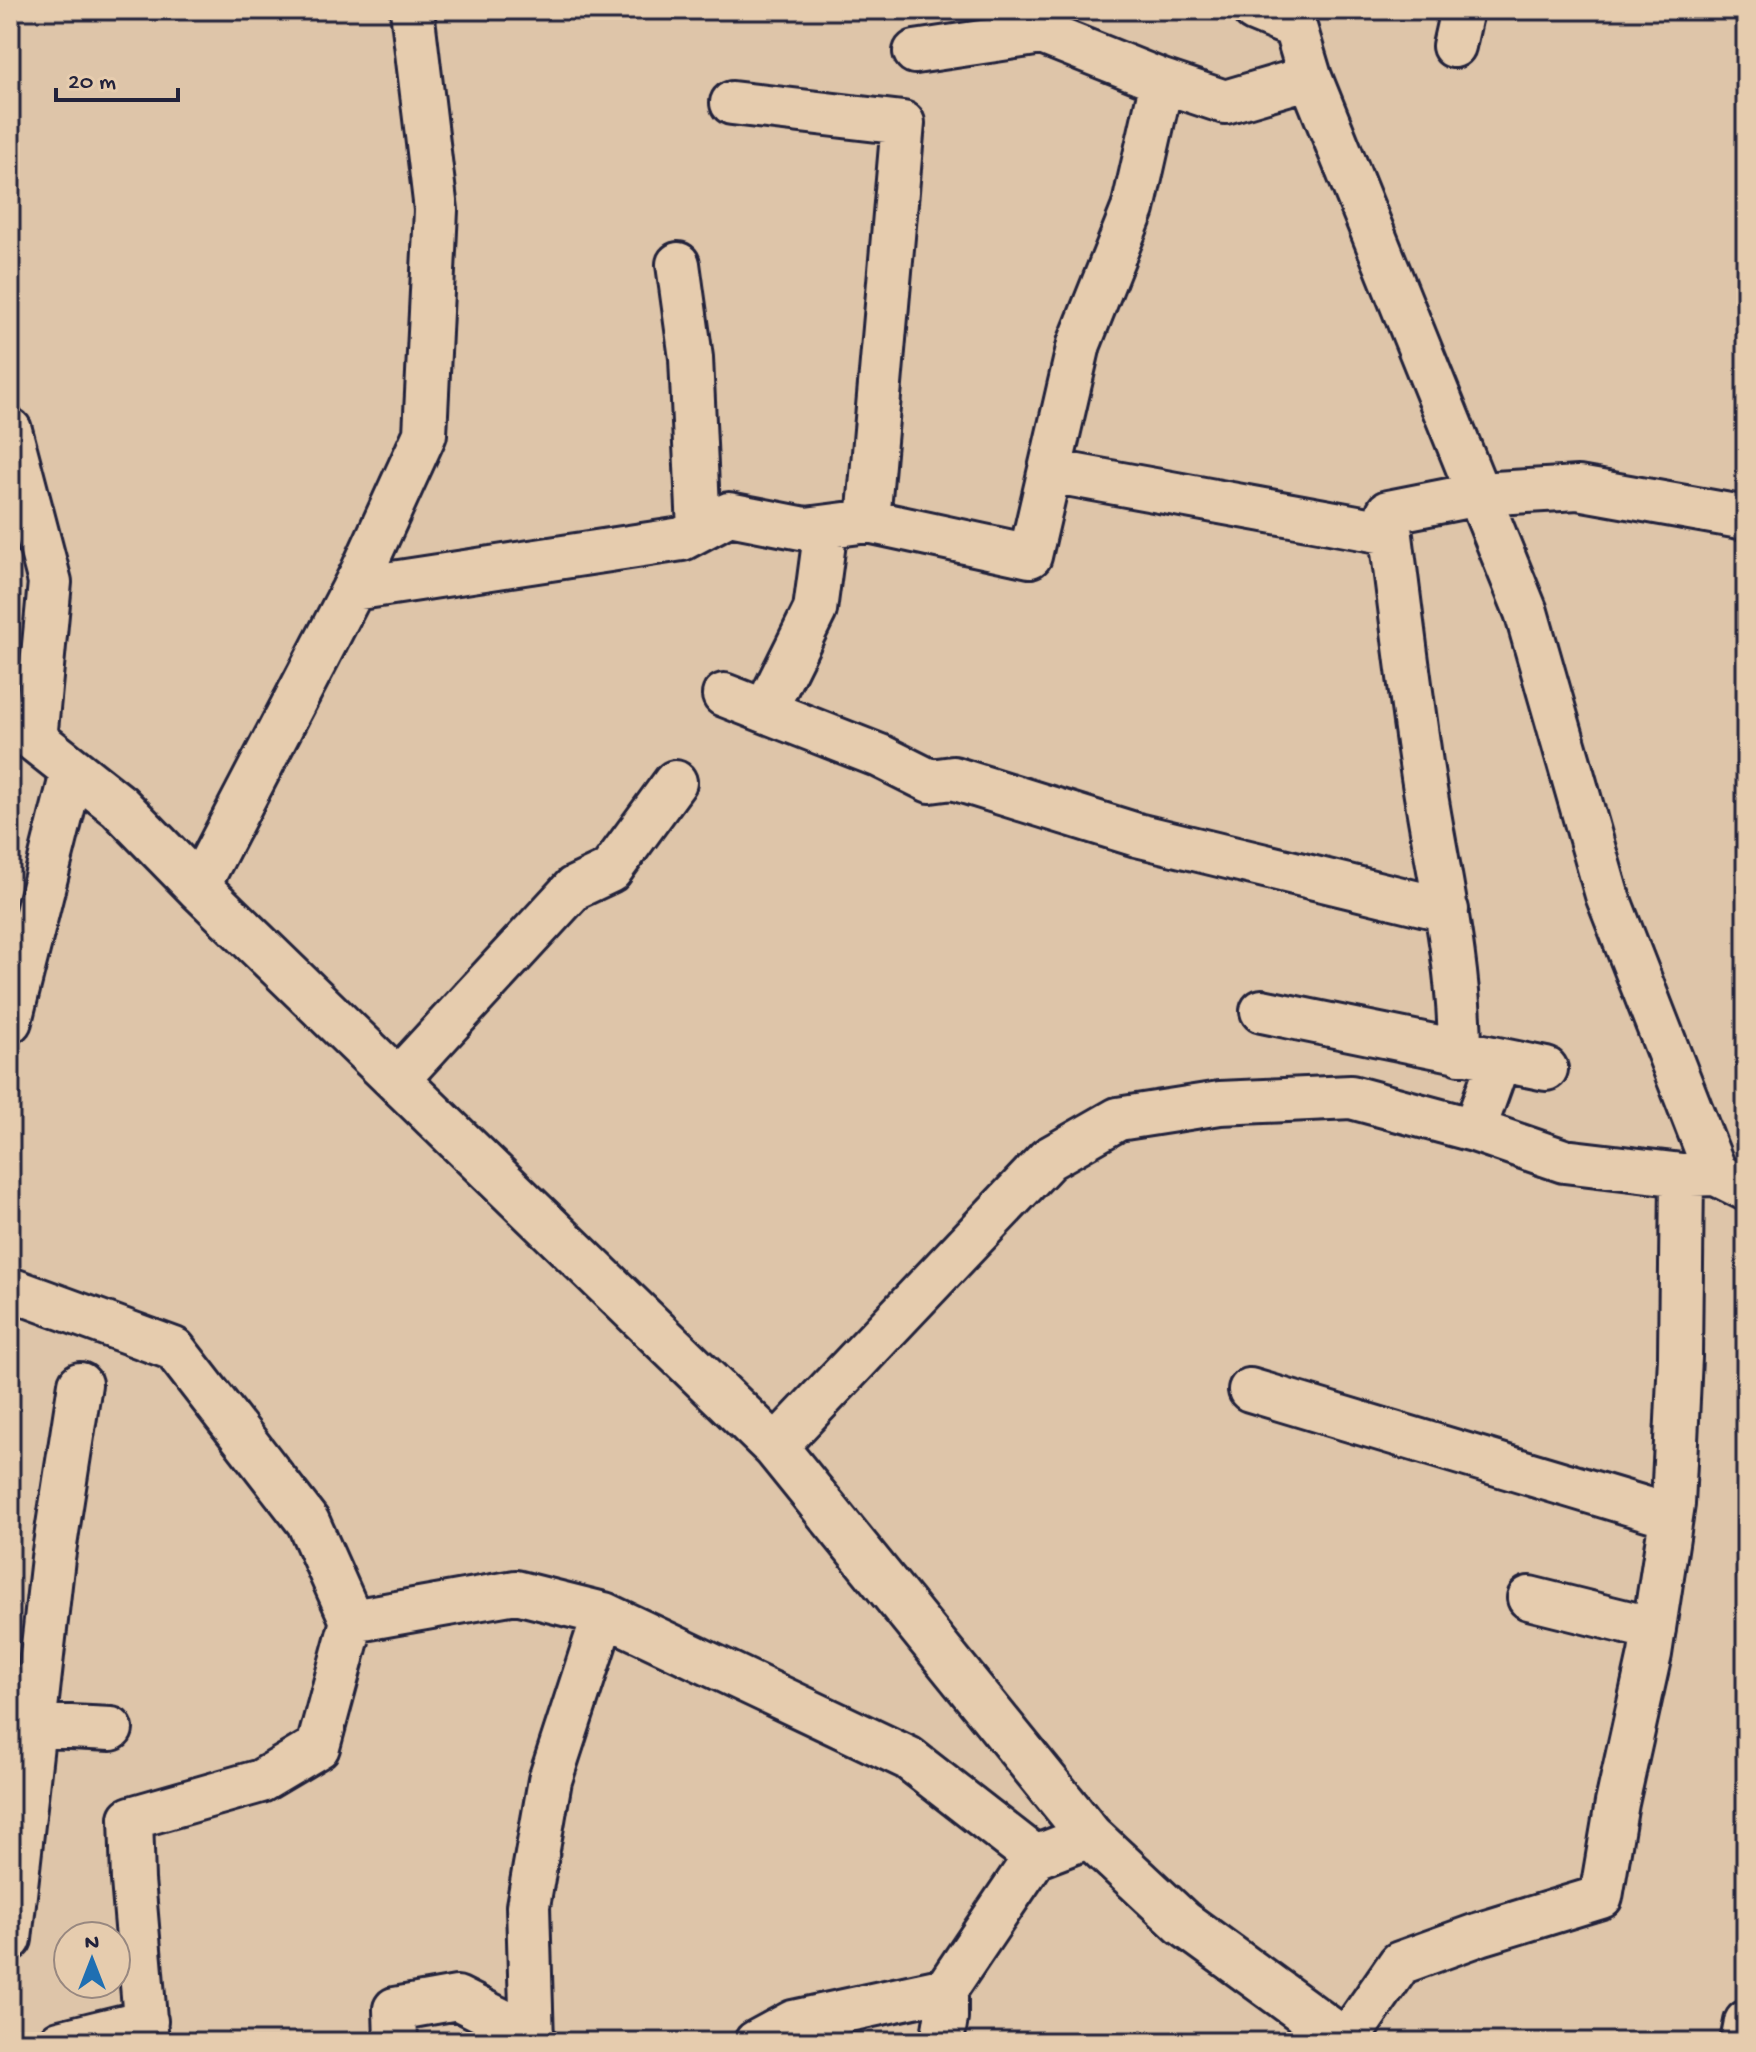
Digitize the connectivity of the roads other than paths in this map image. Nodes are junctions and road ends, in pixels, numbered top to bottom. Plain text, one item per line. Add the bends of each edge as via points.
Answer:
1 (412, 10) edge
2 (1265, 12) edge
3 (915, 52) dead end
4 (1310, 77) junction
5 (1162, 81) junction
6 (732, 103) dead end
7 (678, 264) dead end
8 (10, 430) edge
9 (1050, 471) junction
10 (1479, 494) junction
11 (1746, 518) edge
12 (868, 521) junction
13 (826, 527) junction
14 (699, 530) junction
15 (1390, 533) junction
16 (353, 589) junction
17 (724, 695) dead end
18 (765, 711) junction
19 (22, 730) edge
20 (73, 769) junction
21 (675, 782) dead end
22 (198, 887) junction
23 (1447, 910) junction
24 (18, 963) edge
25 (1262, 1011) dead end
26 (10, 1021) edge
27 (1480, 1056) junction
28 (1546, 1069) dead end
29 (397, 1080) junction
30 (1474, 1130) junction
31 (1715, 1179) edge
32 (10, 1289) edge
33 (80, 1384) dead end
34 (1250, 1390) dead end
35 (775, 1447) junction
36 (1671, 1516) junction
37 (1529, 1598) dead end
38 (604, 1614) junction
39 (352, 1621) junction
40 (1654, 1629) junction
41 (22, 1725) edge
42 (111, 1729) dead end
43 (1090, 1836) junction
44 (1035, 1857) junction
45 (10, 1939) edge
46 (1746, 2022) edge
47 (952, 2023) edge
48 (147, 2032) edge
49 (532, 2039) edge
50 (60, 2042) edge
51 (396, 2042) edge
52 (756, 2042) edge
53 (1346, 2042) edge
54 (1742, 2042) edge

1 - 16 street via 436,210 425,434
2 - 4 street via 1295,27
3 - 5 street via 1042,33
4 - 5 street via 1225,102
4 - 10 street
5 - 9 street via 1133,209 1079,344
6 - 12 street via 903,123
7 - 14 street via 691,358
8 - 19 street via 50,582
9 - 12 street via 1030,556
9 - 15 street
10 - 11 street via 1578,488
10 - 15 street via 1388,512
10 - 31 street via 1526,612 1607,895
12 - 13 street
13 - 14 street via 806,529 729,514
13 - 18 street via 815,610
14 - 16 street via 682,539
15 - 23 street via 1422,772
16 - 22 street
17 - 18 street
18 - 23 street via 930,781 953,778 1137,835
19 - 20 main road
20 - 22 main road via 119,806
20 - 24 street
21 - 29 street via 610,871 574,888
22 - 29 main road
23 - 27 street via 1460,1017
24 - 26 street
25 - 27 street
27 - 28 street
27 - 30 street
29 - 35 main road
30 - 31 street via 1564,1161
30 - 35 street via 1351,1097 1220,1103 1118,1119 1048,1159
31 - 36 street via 1680,1357
32 - 39 street via 174,1349 308,1522
33 - 41 street
34 - 36 street
35 - 43 main road
36 - 40 street
37 - 40 street
38 - 39 street via 516,1592
38 - 44 street via 908,1758
38 - 49 street via 550,1780 528,1906
39 - 48 street via 318,1747 261,1781 131,1818
40 - 53 street via 1601,1897 1400,1963
41 - 42 street
41 - 45 street
43 - 44 street
43 - 53 main road via 1183,1923
44 - 47 street
46 - 54 street
47 - 52 street via 793,2022
48 - 50 street
49 - 51 street via 457,1998 395,2009

